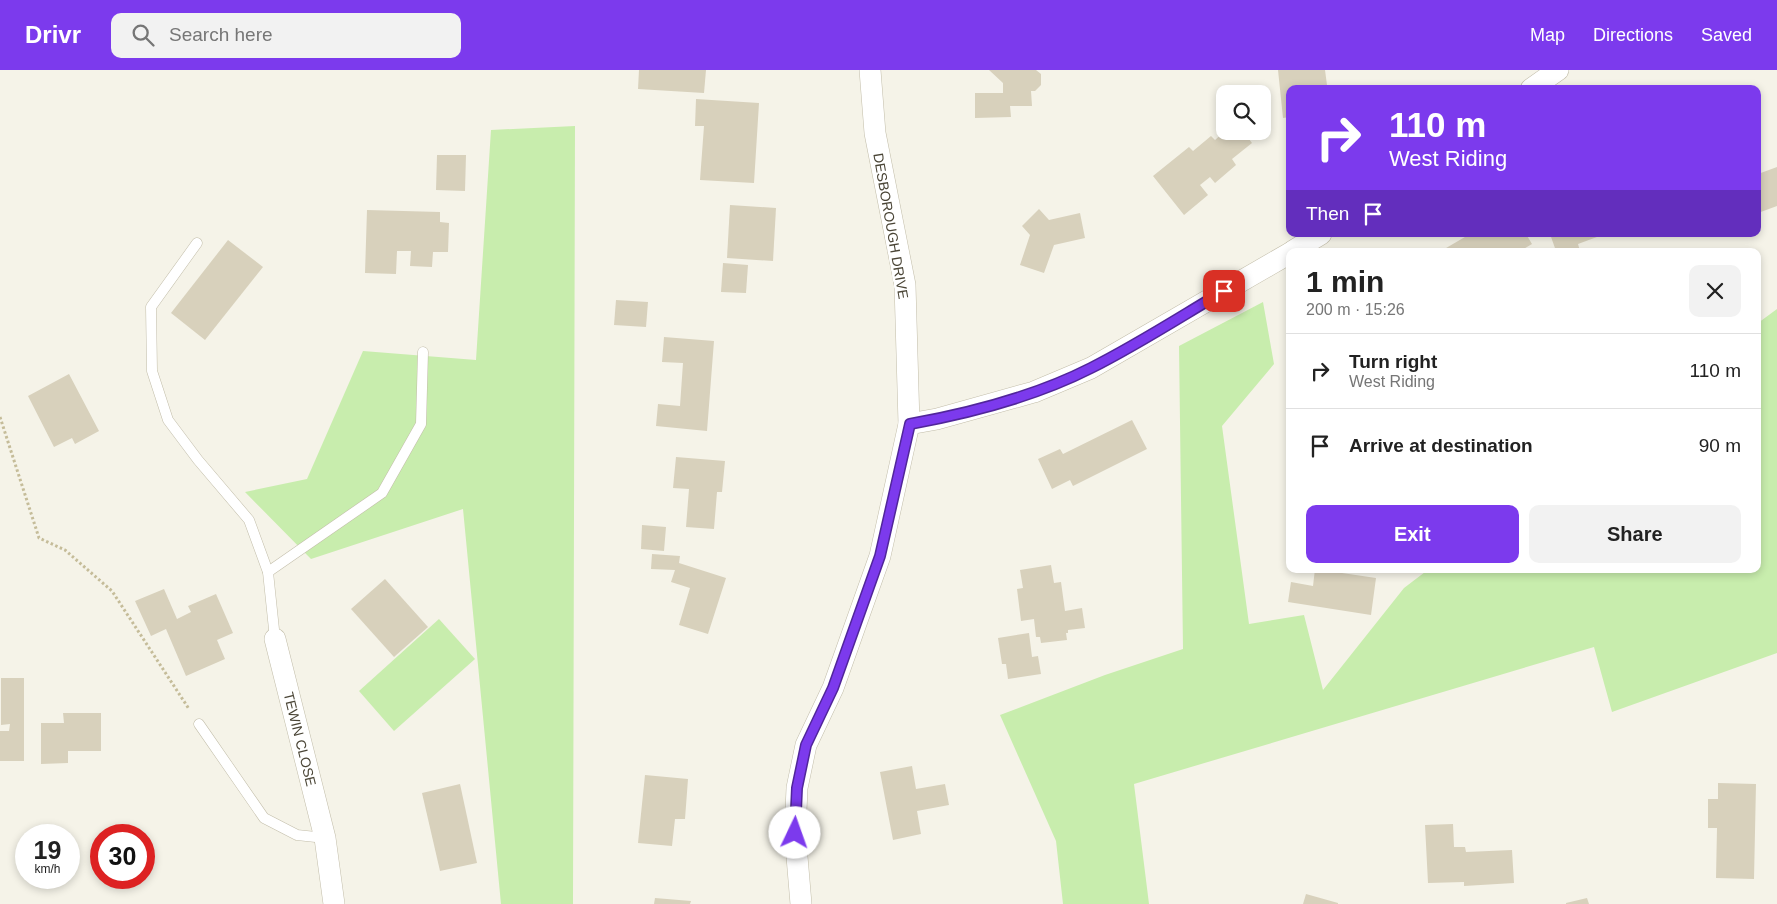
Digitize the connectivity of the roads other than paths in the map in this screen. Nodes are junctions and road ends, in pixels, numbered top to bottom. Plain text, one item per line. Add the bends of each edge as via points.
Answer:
1 (870, 70) edge
2 (1558, 70) edge
3 (1537, 85) edge
4 (1316, 237) edge
5 (197, 242) dead end
6 (1298, 248) edge
7 (1286, 255) edge
8 (423, 352) dead end
9 (910, 424) junction
10 (268, 572) junction
11 (275, 639) joint
12 (198, 724) road end
13 (325, 838) junction
14 (334, 904) edge
15 (801, 904) edge

1 - 9 street, DESBOROUGH DRIVE via 875,133 905,285
2 - 3 street
4 - 6 street
5 - 10 lane via 151,307 152,371 168,420 250,520
7 - 9 street via 1091,368 1034,392
8 - 10 lane via 421,424 382,493
9 - 15 street, DESBOROUGH DRIVE via 880,556 833,688 806,745 797,788 795,833
10 - 11 lane
11 - 13 street, TEWIN CLOSE
12 - 13 lane via 264,818 297,835
13 - 14 street, TEWIN CLOSE

